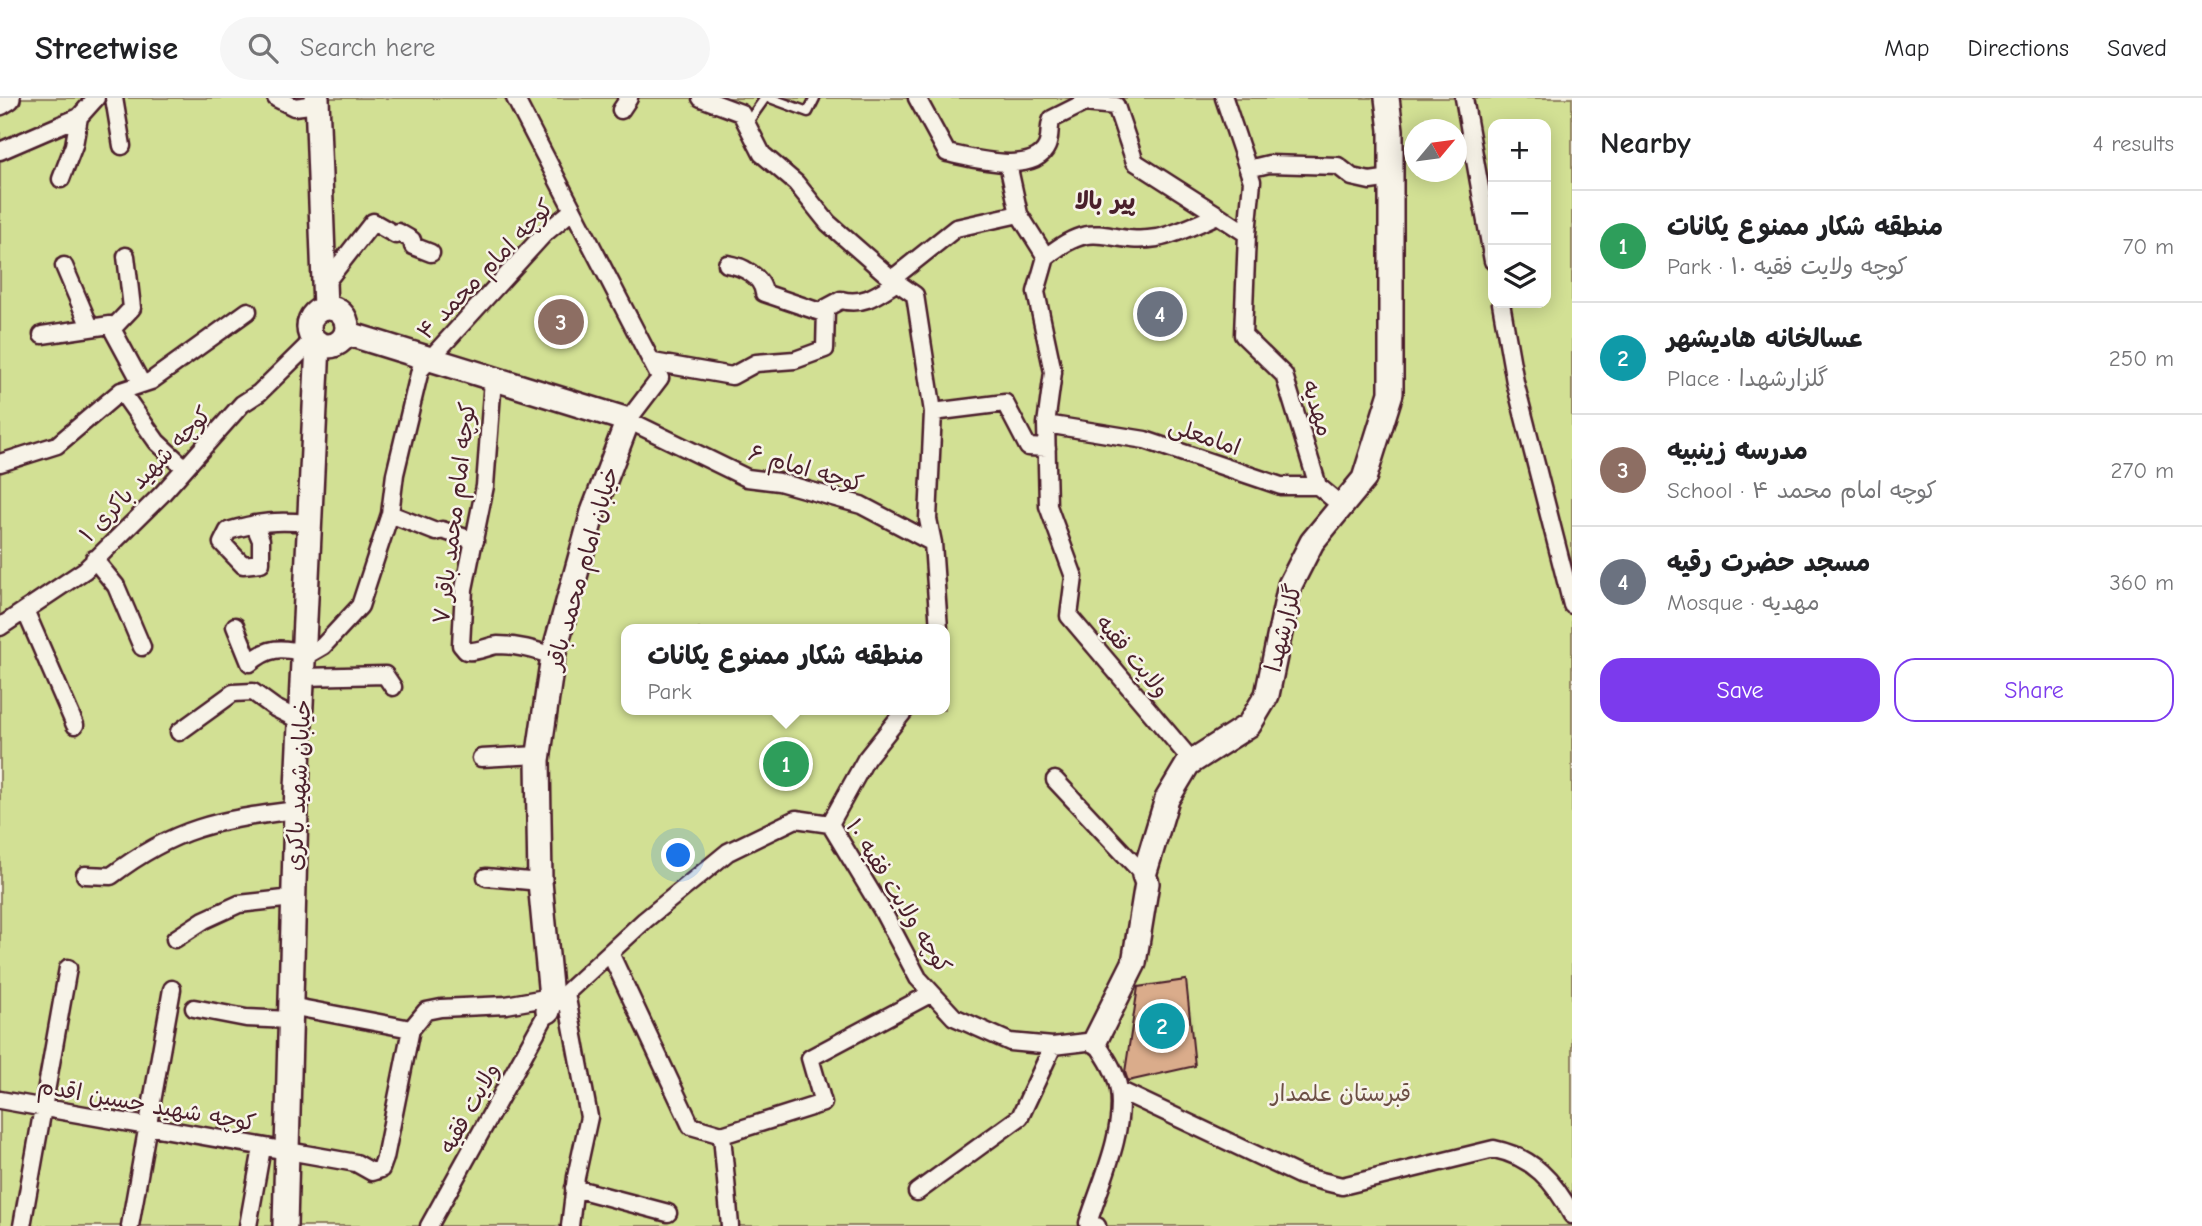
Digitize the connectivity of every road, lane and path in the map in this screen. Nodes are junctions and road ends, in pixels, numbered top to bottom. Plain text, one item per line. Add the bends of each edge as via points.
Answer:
1 (8, 98) edge
2 (96, 98) edge
3 (114, 98) edge
4 (276, 98) edge
5 (515, 98) edge
6 (701, 98) edge
7 (767, 98) edge
8 (815, 98) edge
9 (916, 98) edge
10 (1224, 98) edge
11 (1387, 98) edge
12 (1464, 98) edge
13 (317, 101) edge
14 (1084, 101) edge
15 (0, 103) edge
16 (79, 117) junction
17 (748, 122) junction
18 (121, 146) dead end
19 (0, 151) edge
20 (1009, 164) junction
21 (1248, 169) junction
22 (1391, 178) junction
23 (61, 179) dead end
24 (573, 210) junction
25 (1019, 214) junction
26 (1218, 215) junction
27 (1247, 234) junction
28 (1490, 245) edge
29 (430, 253) dead end
30 (126, 256) dead end
31 (1046, 257) junction
32 (727, 264) dead end
33 (64, 266) dead end
34 (894, 281) junction
35 (323, 298) junction
36 (1502, 308) edge
37 (248, 312) dead end
38 (826, 314) junction
39 (90, 327) junction
40 (114, 327) junction
41 (346, 333) junction
42 (42, 335) dead end
43 (316, 342) junction
44 (429, 360) junction
45 (653, 362) junction
46 (493, 379) junction
47 (142, 384) junction
48 (121, 391) junction
49 (933, 412) junction
50 (628, 420) junction
51 (1046, 425) junction
52 (1047, 448) junction
53 (0, 463) edge
54 (185, 468) junction
55 (1318, 486) junction
56 (1342, 506) junction
57 (390, 513) junction
58 (308, 523) junction
59 (254, 524) dead end
60 (475, 541) junction
61 (933, 543) junction
62 (94, 559) junction
63 (1572, 605) edge
64 (25, 611) junction
65 (939, 624) edge
66 (236, 626) dead end
67 (0, 627) edge
68 (142, 647) dead end
69 (553, 656) junction
70 (304, 663) junction
71 (393, 688) dead end
72 (901, 715) edge
73 (301, 720) junction
74 (75, 725) dead end
75 (179, 732) dead end
76 (539, 755) junction
77 (481, 758) dead end
78 (1192, 761) junction
79 (1055, 779) dead end
80 (296, 810) junction
81 (830, 824) junction
82 (85, 875) dead end
83 (1144, 875) junction
84 (486, 877) dead end
85 (540, 882) junction
86 (293, 898) junction
87 (175, 939) dead end
88 (610, 953) junction
89 (68, 968) dead end
90 (173, 989) dead end
91 (932, 993) junction
92 (555, 1000) junction
93 (194, 1008) dead end
94 (290, 1013) junction
95 (411, 1029) junction
96 (1095, 1041) junction
97 (1053, 1046) junction
98 (1119, 1090) junction
99 (0, 1100) edge
100 (43, 1108) junction
101 (148, 1127) junction
102 (722, 1135) junction
103 (262, 1148) junction
104 (286, 1152) junction
105 (575, 1188) junction
106 (917, 1192) dead end
107 (667, 1213) dead end
108 (1572, 1216) edge
109 (1090, 1225) edge
110 (22, 1226) edge
111 (130, 1226) edge
112 (248, 1226) edge
113 (285, 1226) edge
114 (429, 1226) edge
115 (570, 1226) edge
116 (730, 1226) edge

1 - 15 main road
2 - 16 street
3 - 18 street
4 - 13 street via 294,107
5 - 24 street
6 - 17 street via 741,113
7 - 8 lane via 808,112
7 - 17 lane
9 - 20 street via 947,153
10 - 21 street, مهدیه
11 - 22 main road, گلزارشهدا
12 - 28 street
13 - 35 main road
14 - 20 street via 1052,119 1047,146 1040,156
14 - 26 street via 1116,106 1135,162
16 - 19 street
16 - 23 street
17 - 34 street via 762,154 796,183 828,223
20 - 25 street
21 - 22 street via 1269,164 1338,166 1352,177 1370,181
21 - 27 street, مهدیه via 1252,181
22 - 56 main road, گلزارشهدا via 1391,393 1364,479
24 - 44 street, کوچه امام محمد ۴ via 544,234
24 - 45 street
25 - 31 street
25 - 34 street via 956,228
26 - 27 street
26 - 31 street via 1161,237 1138,240 1083,234
27 - 55 street, مهدیه via 1243,335 1284,375
29 - 35 street via 373,222
30 - 40 street via 132,308
31 - 51 street, ولایت فقیه via 1036,292 1054,372
32 - 38 street via 744,266 764,287 764,293
33 - 39 street
34 - 38 street via 866,301 841,300 826,308
34 - 49 street via 915,295
35 - 41 main road via 340,312
35 - 43 main road via 309,321
36 - 63 street via 1515,382
37 - 47 street
38 - 45 street via 825,349 795,360 756,363 732,376
39 - 40 street
39 - 42 street
40 - 47 street
41 - 43 main road via 335,345
41 - 44 main road
43 - 54 street, کوچه شهید باکری ۱ via 242,404
43 - 58 main road, خیابان شهید باکری
44 - 46 main road
44 - 57 street, کوچه امام محمد ۴ via 420,370
45 - 50 street via 660,378
46 - 50 main road
46 - 60 street, کوچه امام محمد باقر ۷ via 485,485
47 - 48 street
48 - 53 street via 57,445
48 - 54 street via 157,442
49 - 52 street via 1005,403 1028,447
49 - 61 street via 928,519
50 - 61 street, کوچه امام ۶ via 747,478 779,482 860,505
50 - 69 main road, خیابان امام محمد باقر via 593,512
51 - 52 street, ولایت فقیه
51 - 55 street, امامعلی via 1145,440 1280,486
52 - 78 street, ولایت فقیه via 1048,506 1074,577 1069,616
54 - 62 street, کوچه شهید باکری ۱
55 - 56 street
56 - 78 main road, گلزارشهدا via 1312,542 1290,585 1268,695 1250,725
57 - 60 street via 436,532
57 - 70 street, کوچه امام محمد ۴ via 360,606
58 - 59 street via 271,520
58 - 70 main road, خیابان شهید باکری
60 - 69 street, کوچه امام محمد باقر ۷ via 464,589 461,645 466,652 496,645 525,647
61 - 65 street
62 - 64 street, کوچه شهید باکری ۱
62 - 68 street via 116,586
64 - 67 street, کوچه شهید باکری ۱
64 - 74 street
66 - 70 street via 250,663 265,650 283,647
69 - 76 main road, خیابان امام محمد باقر
70 - 71 street via 385,675
70 - 73 main road, خیابان شهید باکری
72 - 81 street via 866,759
73 - 75 street via 253,692 233,693
73 - 80 main road, خیابان شهید باکری
76 - 77 street
76 - 85 main road, خیابان امام محمد باقر
78 - 83 main road, گلزارشهدا via 1167,799
79 - 83 street
80 - 82 street via 216,821 144,851 111,876
80 - 86 main road, خیابان شهید باکری
81 - 88 street, کوچه ولایت فقیه ۱۰ via 796,819 728,852
81 - 91 street, کوچه ولایت فقیه ۱۰ via 918,978
83 - 96 main road, گلزارشهدا via 1147,883 1134,963
84 - 85 street
85 - 92 main road, خیابان امام محمد باقر
86 - 87 street via 239,904
86 - 94 main road, خیابان شهید باکری
88 - 92 street, کوچه ولایت فقیه ۱۰
88 - 102 street via 691,1126
89 - 100 street
90 - 101 street
91 - 97 street, کوچه ولایت فقیه ۱۰ via 954,1017 1010,1042
91 - 102 street via 810,1058 823,1103
92 - 95 street via 441,1007 426,1011
92 - 105 street via 589,1117
92 - 114 street, ولایت فقیه
93 - 94 street via 246,1018
94 - 95 street
94 - 104 main road, خیابان شهید باکری
95 - 104 street, کوچه شهید حسین اقدم via 381,1169 372,1172 356,1163
96 - 97 street, کوچه ولایت فقیه ۱۰
96 - 98 street via 1111,1063
97 - 106 street via 1020,1117
98 - 108 street via 1301,1176 1342,1186 1494,1149 1512,1153 1548,1177
98 - 109 street via 1117,1132
99 - 100 street, کوچه شهید حسین اقدم
100 - 101 street, کوچه شهید حسین اقدم
100 - 110 street
101 - 103 street, کوچه شهید حسین اقدم
101 - 111 street
102 - 116 street
103 - 104 street, کوچه شهید حسین اقدم
103 - 112 street
104 - 113 main road, خیابان شهید باکری
105 - 107 street
105 - 115 street

